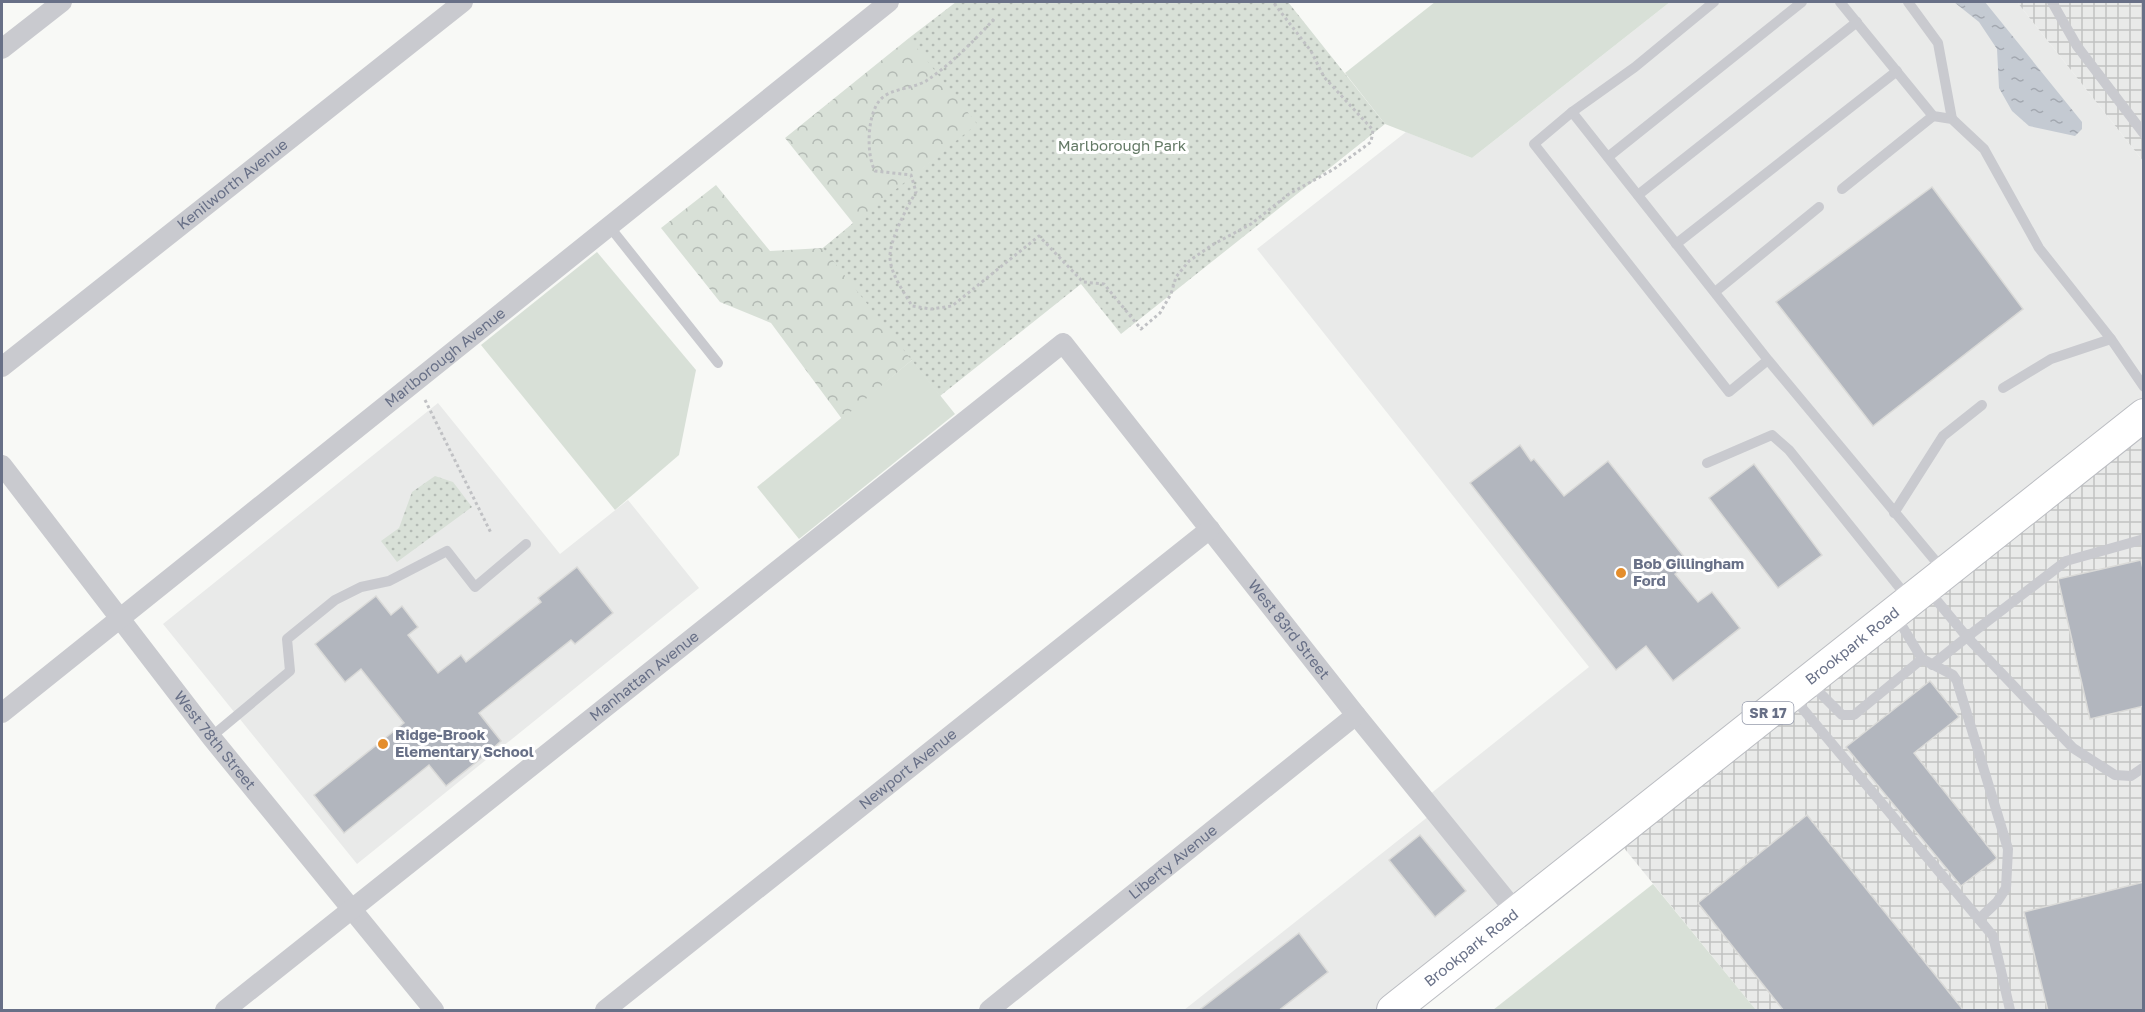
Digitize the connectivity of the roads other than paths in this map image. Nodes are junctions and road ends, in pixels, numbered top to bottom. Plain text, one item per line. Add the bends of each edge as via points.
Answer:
1 (62, 2) edge
2 (463, 2) edge
3 (889, 2) edge
4 (1714, 2) edge
5 (1803, 2) edge
6 (1840, 2) edge
7 (1908, 2) edge
8 (2052, 2) edge
9 (1857, 22) junction
10 (2, 49) edge
11 (1897, 71) junction
12 (1572, 112) junction
13 (1933, 116) junction
14 (1952, 120) junction
15 (2144, 134) edge
16 (1608, 157) junction
17 (1842, 189) dead end
18 (1638, 195) junction
19 (1819, 207) dead end
20 (609, 226) junction
21 (1676, 244) junction
22 (1715, 292) junction
23 (2111, 339) junction
24 (1063, 343) joint
25 (1768, 360) junction
26 (718, 363) dead end
27 (2, 367) edge
28 (2144, 387) edge
29 (2003, 388) dead end
30 (1982, 405) dead end
31 (2144, 415) edge
32 (1707, 463) dead end
33 (2, 465) edge
34 (1894, 513) junction
35 (1210, 529) junction
36 (2144, 539) edge
37 (526, 544) dead end
38 (1919, 593) junction
39 (121, 618) junction
40 (1967, 637) junction
41 (1927, 662) junction
42 (1799, 688) junction
43 (2, 713) edge
44 (1356, 715) junction
45 (211, 737) junction
46 (2144, 766) edge
47 (351, 910) junction
48 (1516, 912) junction
49 (1979, 918) junction
50 (225, 1011) edge
51 (434, 1011) edge
52 (605, 1011) edge
53 (989, 1011) edge
54 (1393, 1011) edge
55 (2010, 1011) edge

1 - 10 street
2 - 27 street, Kenilworth Avenue
3 - 20 street, Marlborough Avenue
4 - 12 lane via 1635,67
5 - 16 lane
6 - 9 lane
7 - 14 lane via 1938,43
8 - 15 lane via 2077,46
9 - 11 lane
9 - 18 lane
11 - 13 lane
11 - 21 lane
12 - 16 lane
12 - 25 lane via 1534,144 1707,365 1729,392
13 - 14 lane
13 - 17 lane
14 - 23 lane via 1984,149 2039,248
16 - 18 lane
18 - 21 lane
19 - 22 lane
20 - 26 lane
20 - 39 street, Marlborough Avenue
21 - 22 lane
22 - 25 lane
23 - 28 lane
23 - 29 lane via 2052,359
24 - 35 street, West 83rd Street
24 - 47 street, Manhattan Avenue
25 - 34 lane
30 - 34 lane via 1943,436
31 - 38 main road, Brookpark Road / SR 17
32 - 38 lane via 1772,435
33 - 39 street, West 78th Street
34 - 38 lane
35 - 44 street, West 83rd Street
35 - 52 street, Newport Avenue
36 - 40 lane via 2066,561
37 - 45 lane via 475,587 447,552 389,581 360,586 335,600 286,639 290,671
38 - 40 lane
38 - 41 lane
38 - 42 main road, Brookpark Road / SR 17
39 - 43 street, Marlborough Avenue
39 - 45 street, West 78th Street
40 - 41 lane
40 - 46 lane via 2073,748 2115,775 2131,776
41 - 42 lane via 1854,715 1842,715
41 - 49 lane via 1957,681 2008,849 2007,888
42 - 48 main road, Brookpark Road / SR 17
42 - 49 lane
44 - 48 street, West 83rd Street
44 - 53 street, Liberty Avenue
45 - 47 street, West 78th Street
47 - 50 street, Manhattan Avenue
47 - 51 street, West 78th Street
48 - 54 main road, Brookpark Road / SR 17
49 - 55 lane via 1993,936

